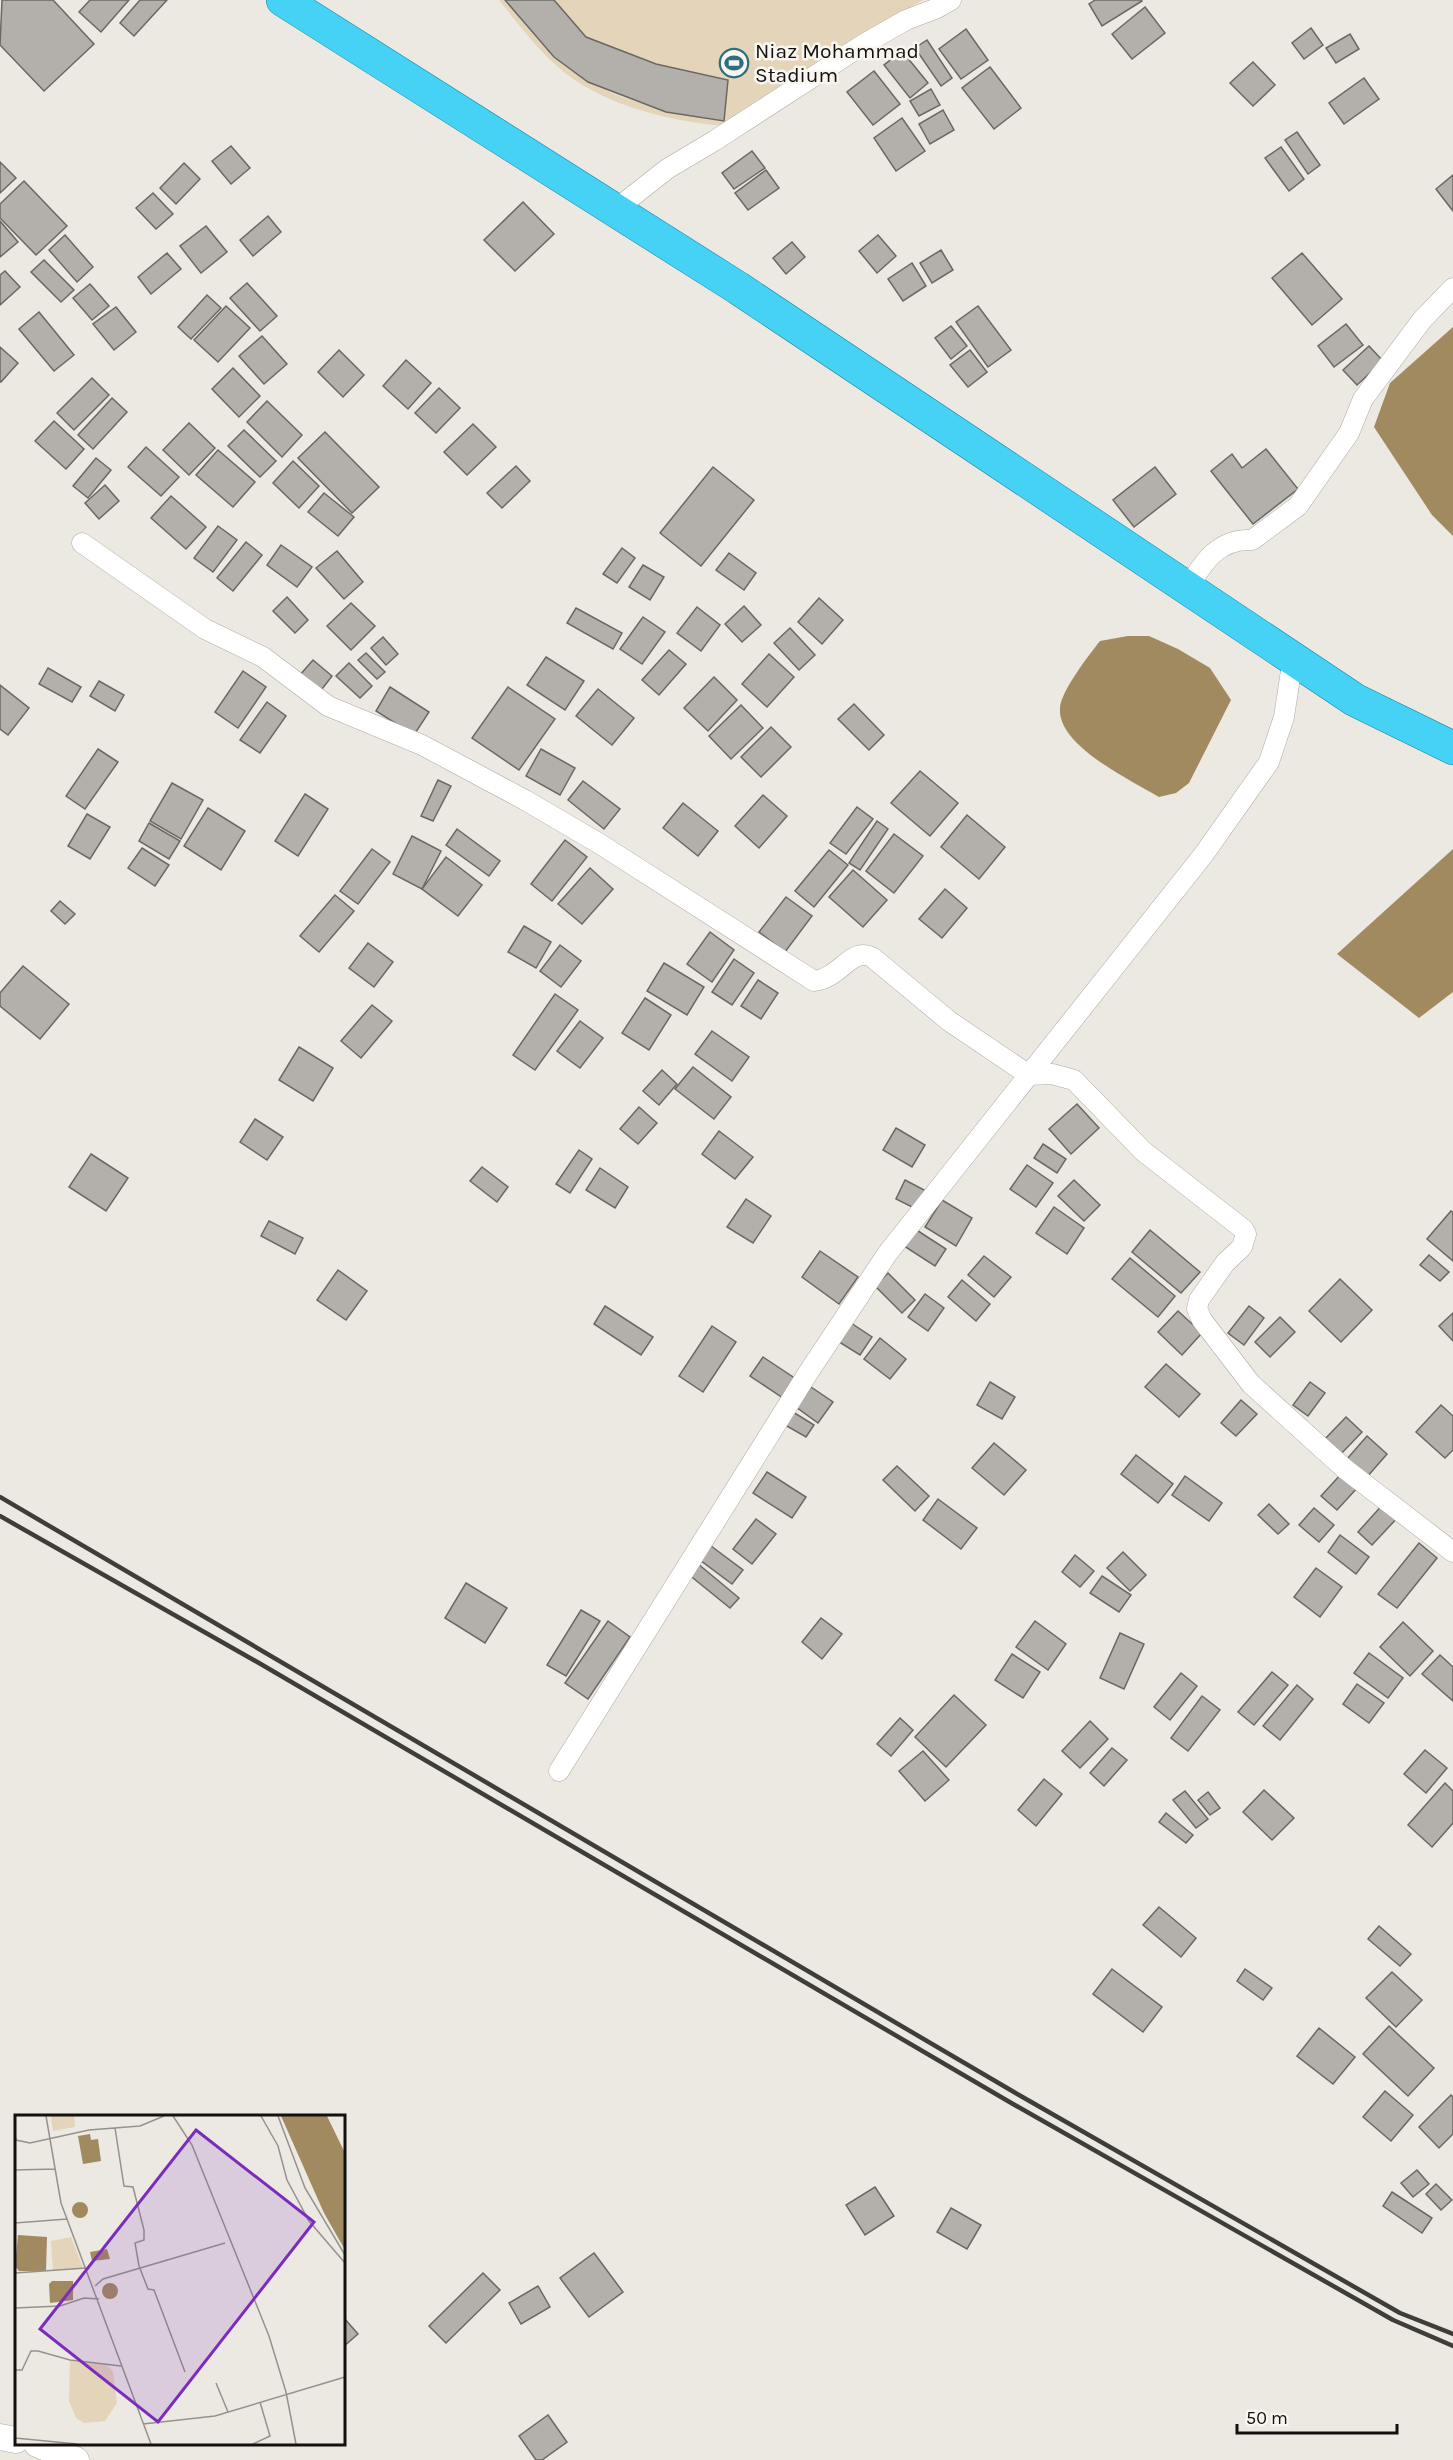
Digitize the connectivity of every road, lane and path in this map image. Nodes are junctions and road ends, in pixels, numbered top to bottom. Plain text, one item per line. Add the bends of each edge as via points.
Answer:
1 (283, 0) edge
2 (951, 0) edge
3 (615, 210) junction
4 (1453, 288) edge
5 (82, 543) dead end
6 (1188, 588) junction
7 (1293, 658) junction
8 (1453, 748) edge
9 (1029, 1075) junction
10 (1453, 1552) edge
11 (559, 1771) dead end
12 (0, 2437) edge
13 (15, 2440) edge
14 (39, 2445) edge
15 (76, 2460) edge

1 - 3 highway
2 - 3 street via 864,44 667,169
3 - 6 highway
4 - 6 street via 1422,320 1363,399 1349,433 1298,506 1252,540 1227,543 1208,556
5 - 9 street via 205,629 263,657 327,706 422,745 525,800 814,981 835,974 857,954 872,957 948,1021
6 - 7 highway
7 - 8 highway via 1355,700
7 - 9 street via 1284,717 1269,762 1204,854
9 - 10 street via 1052,1074 1074,1080 1143,1151 1243,1229 1246,1234 1242,1247 1225,1263 1199,1300 1197,1309 1202,1320 1251,1383 1346,1469
9 - 11 street via 887,1254
12 - 13 street
14 - 15 street

